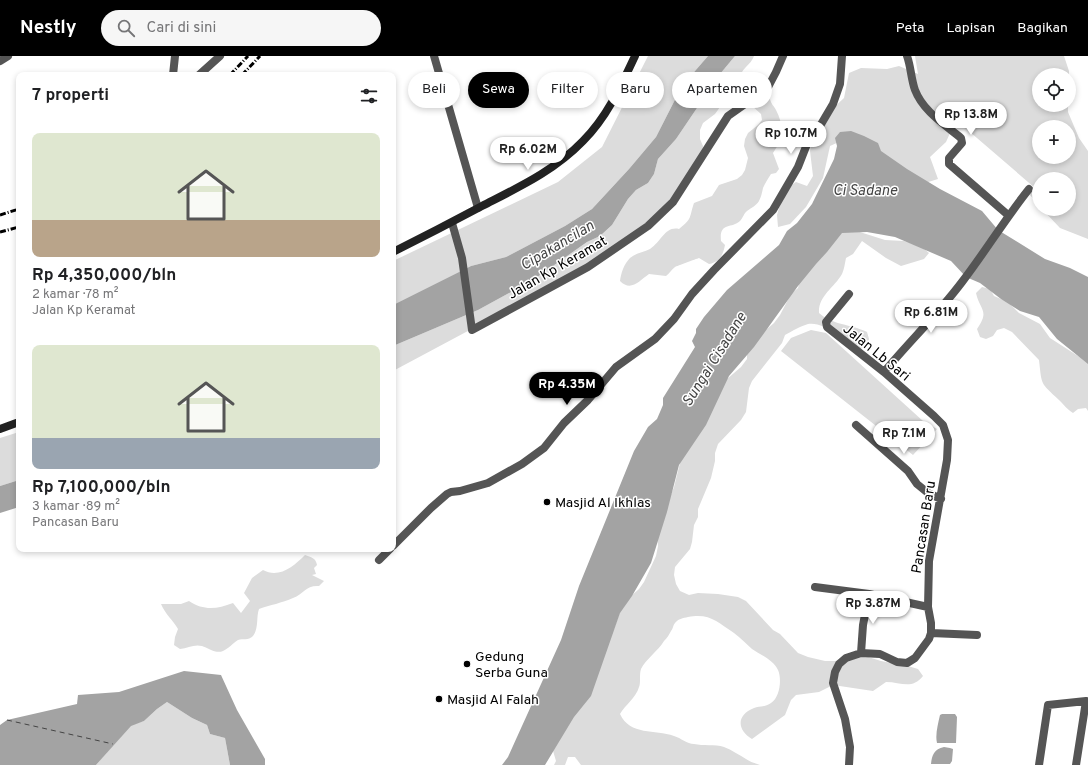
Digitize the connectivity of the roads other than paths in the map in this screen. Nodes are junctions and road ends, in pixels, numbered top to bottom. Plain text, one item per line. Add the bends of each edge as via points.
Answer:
1 (8, 56) edge
2 (175, 56) edge
3 (220, 56) edge
4 (434, 56) edge
5 (635, 56) edge
6 (783, 56) edge
7 (842, 56) edge
8 (907, 56) edge
9 (0, 61) edge
10 (173, 72) edge
11 (202, 72) edge
12 (1029, 189) dead end
13 (478, 208) junction
14 (1008, 215) junction
15 (452, 223) junction
16 (396, 251) edge
17 (849, 294) dead end
18 (884, 372) junction
19 (16, 423) edge
20 (856, 425) dead end
21 (943, 425) joint
22 (0, 429) edge
23 (941, 500) junction
24 (396, 543) edge
25 (387, 552) edge
26 (379, 560) dead end
27 (814, 587) dead end
28 (869, 594) junction
29 (928, 607) junction
30 (931, 633) junction
31 (977, 635) dead end
32 (861, 653) junction
33 (849, 765) edge
34 (1039, 765) edge
35 (1076, 765) edge

1 - 9 street
2 - 10 street
3 - 11 street
4 - 13 street
5 - 13 street via 603,117 584,140 540,176
6 - 15 street, Jalan Kp Keramat via 766,91 728,116 673,202 648,226 588,267 472,328 463,261
7 - 24 street via 840,84 833,104 809,139 792,179 773,210 692,294 674,319 655,339 616,367 544,448 488,483 447,494
8 - 14 street via 918,96 928,111 962,140 949,158 949,164
12 - 14 street
13 - 15 street
14 - 18 street via 962,282
15 - 16 street
17 - 18 street, Jalan Lb Sari via 826,322 827,327
18 - 21 street, Jalan Lb Sari
19 - 22 street
20 - 23 street via 908,471 917,484
21 - 23 street, Pancasan Baru via 948,440
23 - 29 street, Pancasan Baru via 928,561
25 - 26 street
27 - 28 street
28 - 29 street
28 - 32 street
29 - 30 street, Pancasan Baru via 932,623
30 - 31 street
30 - 32 street via 924,647 907,663 897,662 880,654
32 - 33 street via 846,658 839,664 833,683 845,720 850,747
34 - 35 street via 1048,705 1086,701

